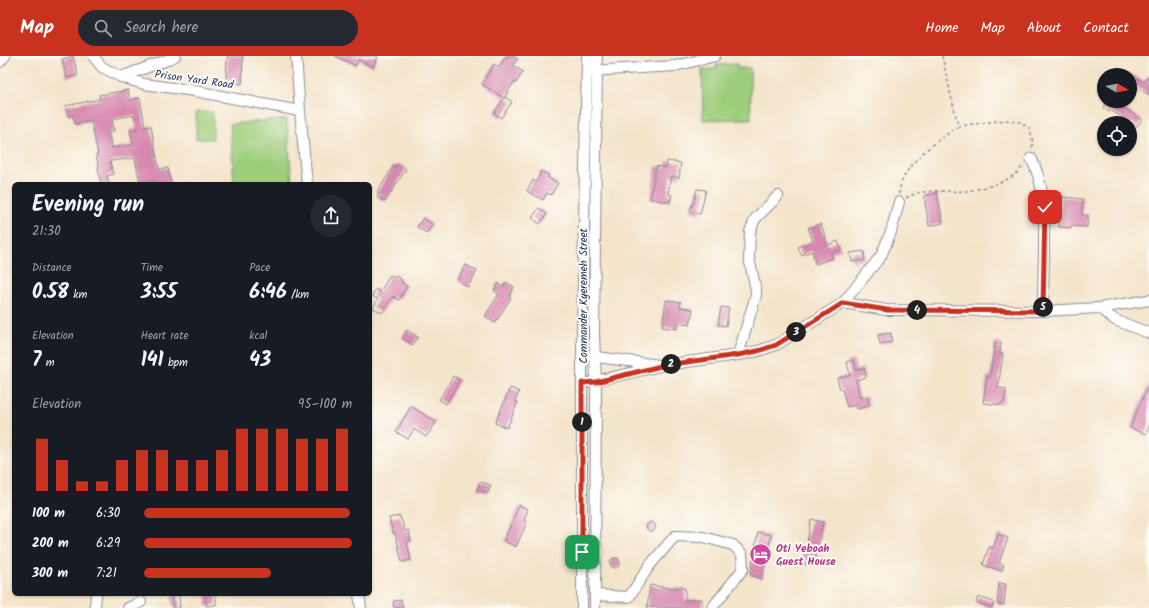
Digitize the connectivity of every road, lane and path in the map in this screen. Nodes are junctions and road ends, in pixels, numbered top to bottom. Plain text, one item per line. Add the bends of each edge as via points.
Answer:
1 (5, 56) edge
2 (93, 56) edge
3 (175, 56) edge
4 (296, 56) edge
5 (587, 56) edge
6 (598, 56) edge
7 (715, 56) edge
8 (942, 56) edge
9 (0, 62) edge
10 (586, 71) junction
11 (597, 71) junction
12 (121, 77) junction
13 (300, 111) junction
14 (958, 126) junction
15 (1033, 143) dead end
16 (1031, 158) joint
17 (307, 182) edge
18 (778, 196) dead end
19 (899, 202) junction
20 (1149, 300) edge
21 (843, 303) junction
22 (1099, 308) junction
23 (1043, 311) junction
24 (1149, 333) edge
25 (738, 355) junction
26 (582, 356) junction
27 (595, 356) junction
28 (665, 365) junction
29 (596, 382) junction
30 (582, 383) junction
31 (595, 595) junction
32 (96, 596) edge
33 (359, 596) edge
34 (141, 602) dead end
35 (95, 608) edge
36 (128, 608) edge
37 (361, 608) edge
38 (582, 608) edge
39 (595, 608) edge
40 (712, 608) edge

1 - 9 street
2 - 12 street, Prison Yard Road via 102,67
3 - 12 street
4 - 13 street
5 - 10 street, Commander Kyeremeh Street
6 - 11 street, Commander Kyeremeh Street
7 - 11 street via 675,66
8 - 14 path
10 - 11 street
10 - 26 street, Commander Kyeremeh Street
11 - 27 street, Commander Kyeremeh Street
12 - 13 street, Prison Yard Road via 144,84
13 - 17 street
14 - 15 path via 1006,120 1020,122 1030,129
14 - 19 path via 937,140 909,168 899,191
16 - 19 path via 1013,175 996,184 966,191 936,191 911,195
16 - 23 street via 1036,167 1045,207
18 - 25 street via 755,219 750,232 749,258 756,296
19 - 21 street via 881,256
20 - 22 street
21 - 23 street via 887,310
21 - 25 street via 776,345
22 - 23 street
22 - 24 street via 1115,320
25 - 28 street
26 - 27 street
26 - 30 street, Commander Kyeremeh Street
27 - 28 street
27 - 29 street, Commander Kyeremeh Street
28 - 29 street
29 - 30 street
29 - 31 street, Commander Kyeremeh Street
30 - 38 street, Commander Kyeremeh Street
31 - 39 street, Commander Kyeremeh Street
31 - 40 street via 629,597 650,565 675,536 703,537 733,545 742,554 743,569
32 - 35 street
33 - 37 street
34 - 36 street

